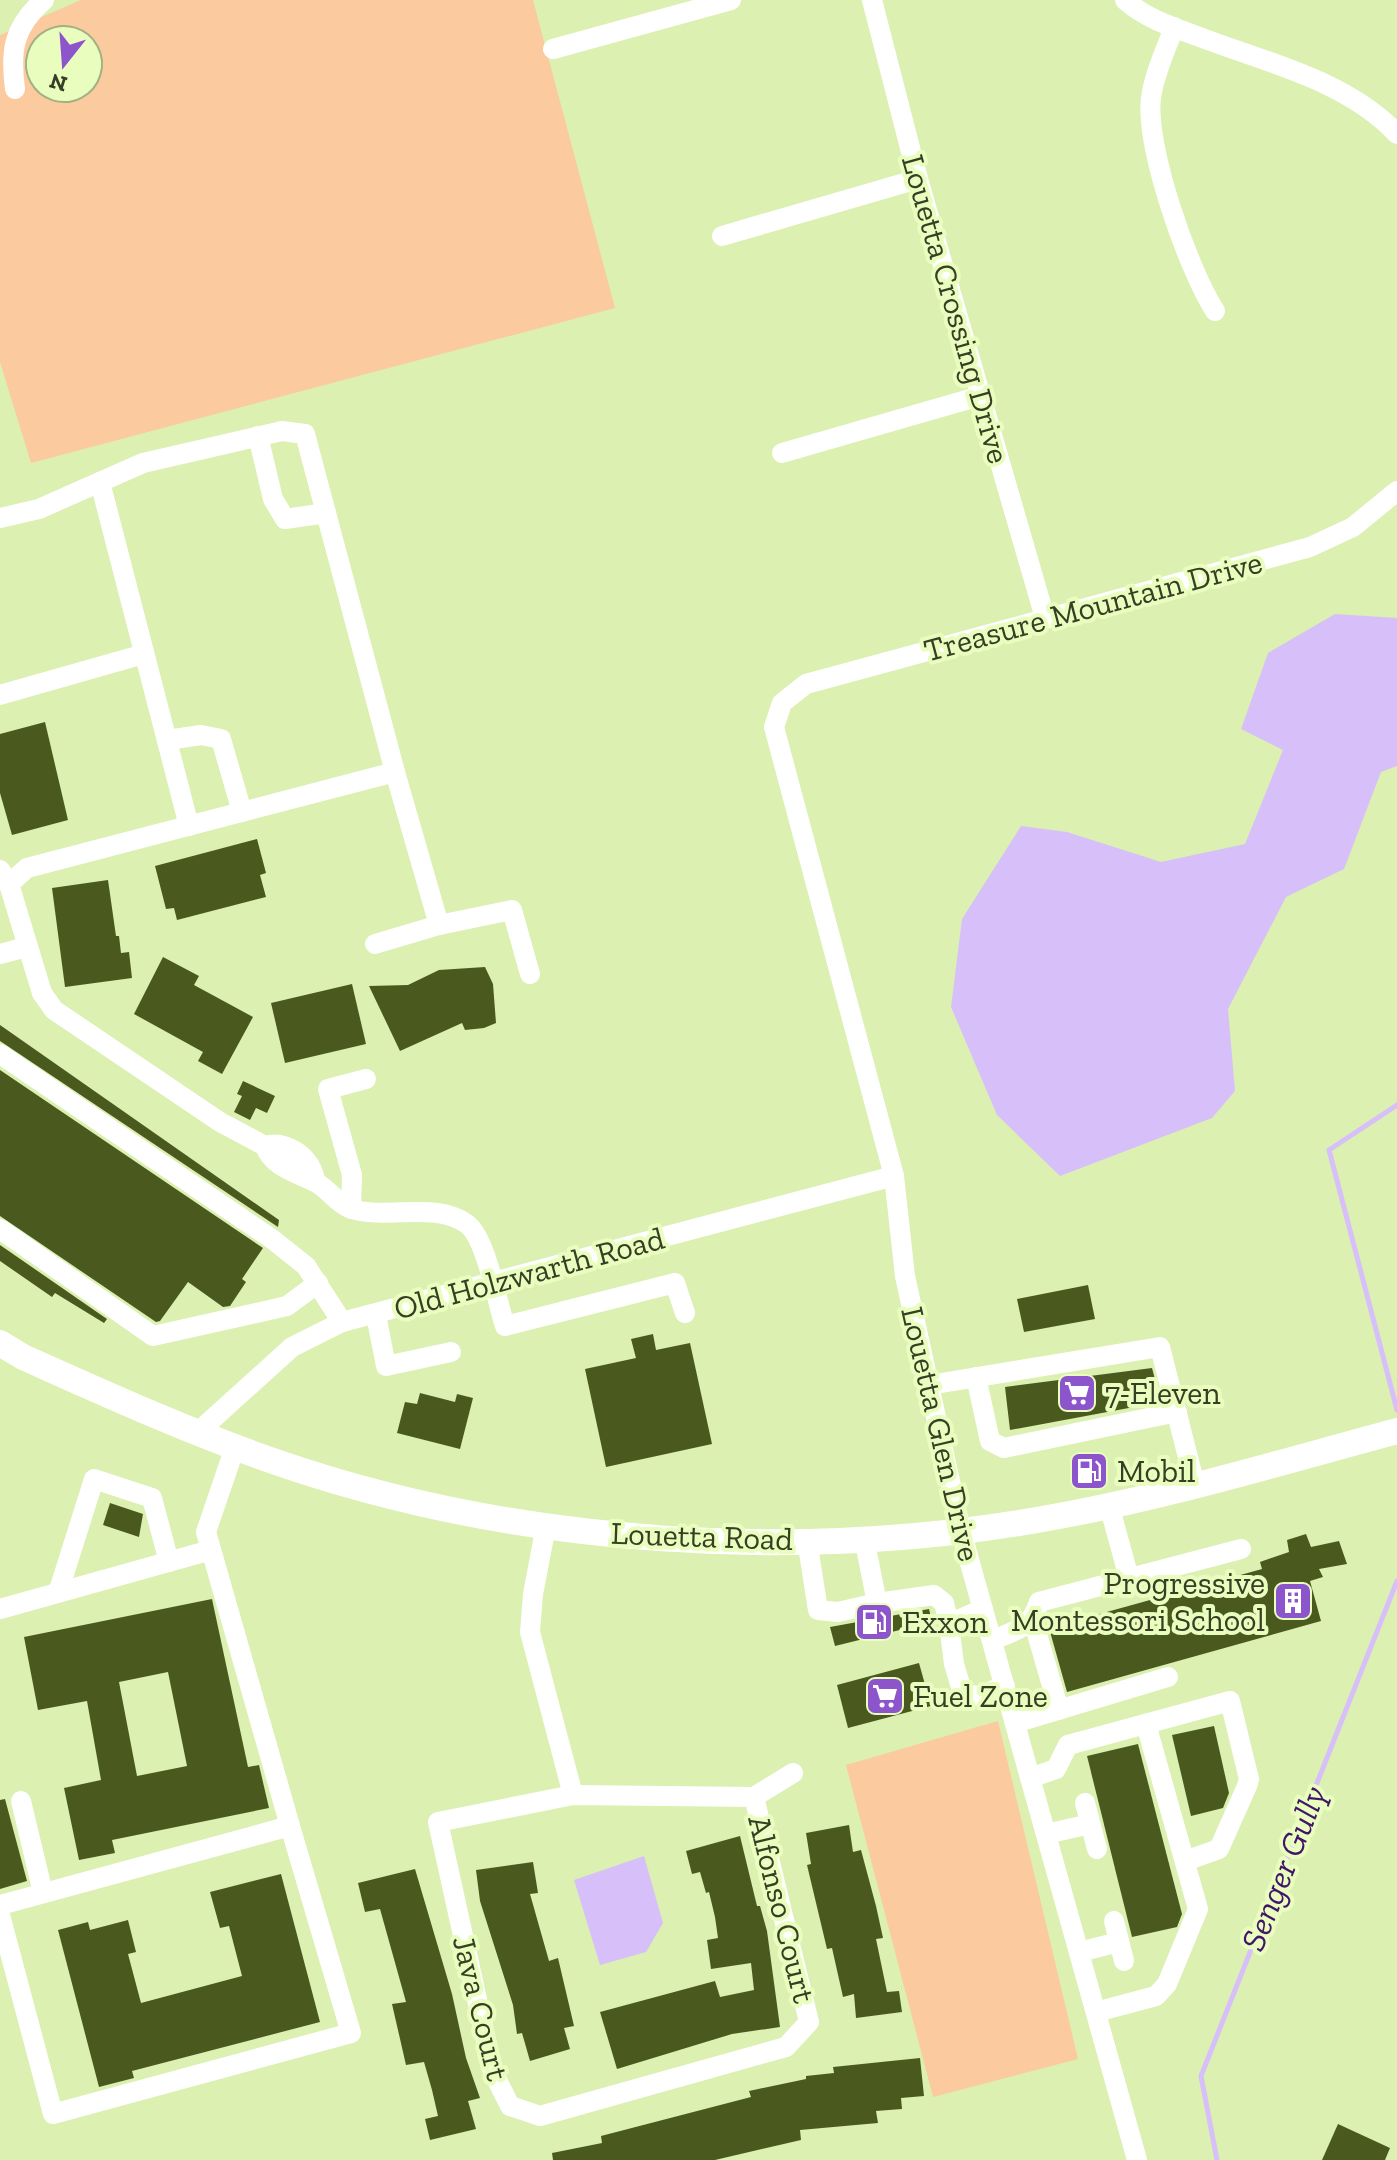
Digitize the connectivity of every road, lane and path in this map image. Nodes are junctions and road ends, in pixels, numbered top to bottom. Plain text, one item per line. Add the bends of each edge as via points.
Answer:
1 (44, 0) edge
2 (731, 0) edge
3 (872, 0) edge
4 (1125, 0) edge
5 (1174, 27) junction
6 (553, 49) dead end
7 (15, 89) dead end
8 (1393, 120) edge
9 (918, 179) junction
10 (722, 236) dead end
11 (1215, 311) dead end
12 (980, 396) junction
13 (258, 436) junction
14 (782, 453) dead end
15 (100, 482) junction
16 (1397, 491) edge
17 (326, 513) junction
18 (0, 518) edge
19 (1045, 618) junction
20 (144, 654) junction
21 (0, 695) edge
22 (782, 703) joint
23 (167, 740) junction
24 (395, 772) junction
25 (242, 812) junction
26 (189, 826) junction
27 (5, 877) edge
28 (439, 925) junction
29 (375, 944) dead end
30 (26, 947) junction
31 (0, 954) edge
32 (530, 974) dead end
33 (0, 1054) edge
34 (366, 1079) dead end
35 (894, 1176) junction
36 (351, 1209) junction
37 (0, 1229) edge
38 (491, 1282) junction
39 (318, 1283) junction
40 (685, 1313) dead end
41 (376, 1315) junction
42 (342, 1322) junction
43 (0, 1343) edge
44 (451, 1352) dead end
45 (12, 1354) edge
46 (976, 1377) junction
47 (929, 1385) junction
48 (1177, 1412) junction
49 (197, 1433) junction
50 (1385, 1434) edge
51 (235, 1447) junction
52 (1195, 1485) junction
53 (1109, 1505) junction
54 (546, 1526) junction
55 (961, 1531) junction
56 (864, 1538) junction
57 (807, 1540) junction
58 (1241, 1549) dead end
59 (211, 1550) junction
60 (169, 1562) junction
61 (1129, 1578) junction
62 (58, 1593) junction
63 (877, 1603) junction
64 (0, 1609) edge
65 (983, 1609) junction
66 (1033, 1620) junction
67 (949, 1624) junction
68 (992, 1640) junction
69 (1168, 1677) dead end
70 (1005, 1686) junction
71 (1059, 1710) junction
72 (1015, 1723) junction
73 (1146, 1724) junction
74 (793, 1773) dead end
75 (1030, 1778) junction
76 (573, 1795) junction
77 (754, 1797) junction
78 (21, 1801) dead end
79 (1085, 1803) dead end
80 (1090, 1824) junction
81 (290, 1826) junction
82 (1046, 1834) junction
83 (1097, 1849) dead end
84 (1185, 1861) junction
85 (43, 1893) junction
86 (0, 1905) edge
87 (0, 1915) edge
88 (1114, 1921) dead end
89 (1079, 1952) junction
90 (1096, 2012) junction
91 (809, 2022) joint
92 (1137, 2160) edge

1 - 7 street via 15,36
2 - 6 street
3 - 9 street, Louetta Crossing Drive
4 - 5 street
5 - 8 street via 1338,90
5 - 11 street via 1151,95 1151,127 1191,265
9 - 10 street
9 - 12 street, Louetta Crossing Drive
12 - 14 street
12 - 19 street, Louetta Crossing Drive
13 - 15 street via 143,463
13 - 17 street via 305,434
13 - 17 street via 273,499 285,519
15 - 18 street via 39,509
15 - 20 street
16 - 19 street, Treasure Mountain Drive via 1353,527 1310,547
17 - 24 street
19 - 22 street, Treasure Mountain Drive via 806,684
20 - 21 street
20 - 23 street
22 - 35 street, Louetta Glen Drive via 776,739
23 - 25 street via 201,735 221,739
23 - 26 street
24 - 25 street
24 - 28 street
25 - 26 street
26 - 27 street
27 - 30 street
28 - 29 street
28 - 32 street via 512,910
30 - 31 street
30 - 36 street via 42,993 54,1010 220,1122 265,1146 268,1156 304,1181 315,1181
33 - 39 street via 272,1239
34 - 36 street via 328,1089 352,1175
35 - 38 street, Old Holzwarth Road
35 - 47 street, Louetta Glen Drive via 905,1276
36 - 38 street via 445,1215 468,1224 481,1243
37 - 39 street via 153,1336 287,1306
38 - 40 street via 505,1326 675,1283
38 - 41 street, Old Holzwarth Road
39 - 42 street
41 - 42 street, Old Holzwarth Road
41 - 44 street via 386,1366
42 - 49 street, Old Holzwarth Road via 292,1347
43 - 45 main road, Louetta Road
45 - 49 main road, Louetta Road
46 - 47 street
46 - 48 street via 1160,1347
46 - 48 street via 990,1441 1004,1448
47 - 55 street, Louetta Glen Drive
48 - 52 street
49 - 51 main road, Louetta Road
50 - 52 main road, Louetta Road
51 - 54 main road, Louetta Road via 334,1480
51 - 59 street via 206,1532
52 - 53 main road, Louetta Road
53 - 55 main road, Louetta Road
53 - 61 street
54 - 57 main road, Louetta Road via 674,1540
54 - 76 street via 530,1632
55 - 56 main road, Louetta Road
55 - 65 street, Louetta Glen Drive
56 - 57 main road, Louetta Road
56 - 63 street
57 - 63 street via 818,1610 838,1612
58 - 61 street
59 - 60 street
59 - 81 street
60 - 62 street
60 - 62 street via 152,1498 94,1479
61 - 66 street via 1039,1602
62 - 64 street
63 - 67 street via 934,1595 944,1603
65 - 67 street
65 - 68 street, Louetta Glen Drive
66 - 68 street
66 - 71 street
67 - 70 street via 963,1694 978,1696
68 - 70 street, Louetta Glen Drive
69 - 71 street
70 - 72 street, Louetta Glen Drive
71 - 72 street
72 - 75 street, Louetta Glen Drive
73 - 75 street via 1068,1745 1056,1769
73 - 84 street
73 - 84 street via 1230,1701 1249,1779 1219,1849
74 - 77 street
75 - 82 street, Louetta Glen Drive
76 - 77 street
76 - 91 street, Java Court via 438,1822 493,2072 510,2106 540,2116 786,2047
77 - 91 street, Alfonso Court
78 - 85 street
79 - 80 street
80 - 82 street
80 - 83 street
81 - 85 street
81 - 87 street via 351,2033 53,2114
82 - 89 street, Louetta Glen Drive
84 - 90 street via 1198,1909 1167,1984 1156,1996
85 - 86 street
88 - 89 street via 1122,1951
89 - 90 street, Louetta Glen Drive
90 - 92 street, Louetta Glen Drive

